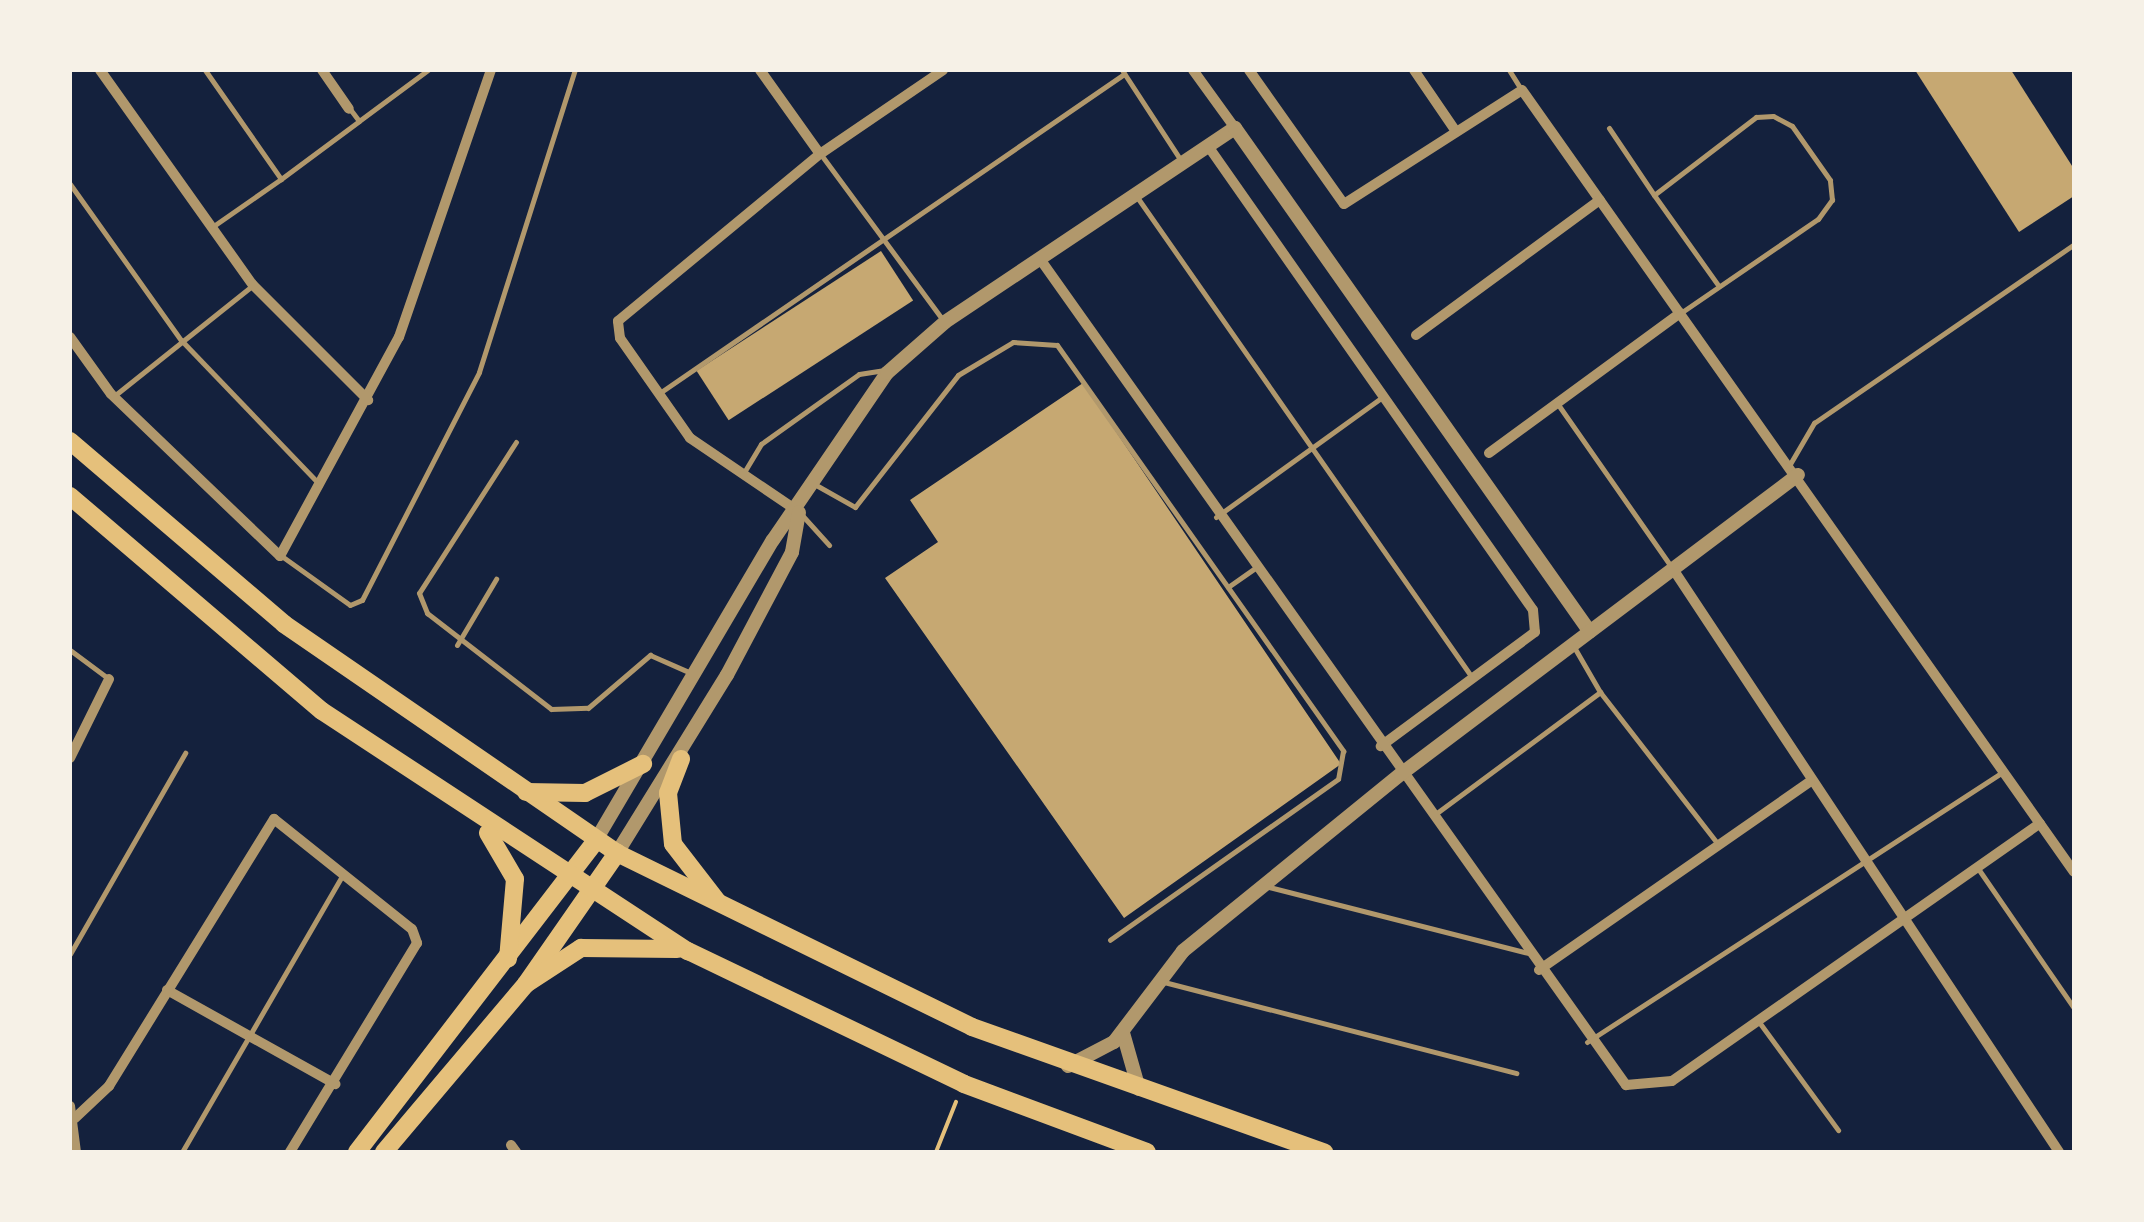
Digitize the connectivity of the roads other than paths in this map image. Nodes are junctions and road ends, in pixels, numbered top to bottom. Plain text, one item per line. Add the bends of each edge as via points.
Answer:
1 (100, 70) edge
2 (205, 70) edge
3 (322, 70) edge
4 (428, 70) edge
5 (491, 70) edge
6 (575, 70) edge
7 (760, 70) edge
8 (943, 70) edge
9 (1193, 70) edge
10 (1249, 70) edge
11 (1414, 70) edge
12 (1509, 70) edge
13 (1123, 72) edge
14 (1522, 90) junction
15 (349, 108) joint
16 (360, 121) junction
17 (1235, 128) junction
18 (1610, 128) dead end
19 (1455, 130) junction
20 (1208, 146) junction
21 (820, 154) junction
22 (1182, 162) junction
23 (281, 180) junction
24 (70, 184) edge
25 (1135, 194) junction
26 (1654, 194) junction
27 (1600, 200) junction
28 (212, 228) junction
29 (884, 241) junction
30 (2074, 244) edge
31 (1040, 259) junction
32 (253, 285) junction
33 (1718, 285) junction
34 (1680, 313) junction
35 (945, 322) junction
36 (1416, 335) dead end
37 (70, 336) edge
38 (181, 340) junction
39 (892, 368) junction
40 (658, 394) junction
41 (113, 396) junction
42 (1384, 396) junction
43 (368, 400) junction
44 (1557, 403) junction
45 (70, 441) edge
46 (516, 442) dead end
47 (1312, 448) junction
48 (1490, 453) dead end
49 (1794, 469) junction
50 (743, 474) junction
51 (816, 485) junction
52 (321, 487) junction
53 (70, 496) edge
54 (799, 512) junction
55 (1216, 517) junction
56 (830, 546) dead end
57 (280, 556) junction
58 (1674, 569) junction
59 (1254, 570) junction
60 (496, 579) dead end
61 (1228, 587) junction
62 (1590, 632) junction
63 (1573, 645) junction
64 (457, 646) junction
65 (70, 650) edge
66 (694, 674) junction
67 (109, 678) joint
68 (1475, 681) junction
69 (1600, 692) junction
70 (1382, 746) junction
71 (185, 752) dead end
72 (70, 758) edge
73 (681, 760) junction
74 (642, 764) junction
75 (2004, 772) junction
76 (1401, 774) junction
77 (1810, 782) junction
78 (526, 792) junction
79 (1432, 816) junction
80 (480, 822) junction
81 (2040, 823) junction
82 (596, 840) junction
83 (1718, 846) junction
84 (618, 853) junction
85 (1862, 864) junction
86 (1975, 865) junction
87 (344, 872) junction
88 (2074, 872) edge
89 (570, 879) junction
90 (1264, 886) junction
91 (593, 892) junction
92 (722, 908) junction
93 (1900, 916) junction
94 (1110, 940) dead end
95 (688, 951) junction
96 (1528, 953) junction
97 (70, 954) edge
98 (508, 959) junction
99 (1539, 970) junction
100 (1161, 981) junction
101 (526, 984) junction
102 (167, 990) junction
103 (2074, 1008) edge
104 (1758, 1022) junction
105 (1124, 1032) junction
106 (250, 1036) junction
107 (1587, 1042) junction
108 (1067, 1066) junction
109 (1516, 1073) dead end
110 (334, 1084) junction
111 (1141, 1092) junction
112 (72, 1112) edge
113 (1838, 1130) dead end
114 (76, 1152) edge
115 (182, 1152) edge
116 (290, 1152) edge
117 (357, 1152) edge
118 (384, 1152) edge
119 (1147, 1152) edge
120 (1324, 1152) edge
121 (2059, 1152) edge

1 - 28 street
2 - 23 lane
3 - 15 street
4 - 16 lane
5 - 43 street
6 - 57 lane via 479,372 362,600 350,605
7 - 21 street
8 - 21 street
9 - 17 street
10 - 19 street via 1344,204
11 - 19 street
12 - 14 lane
13 - 22 lane
13 - 29 lane
14 - 19 street
14 - 27 street
15 - 16 lane
16 - 23 lane
17 - 20 street
17 - 62 street
18 - 26 lane
20 - 22 street
20 - 42 street
21 - 29 lane
21 - 40 street via 628,306 620,338
22 - 25 street
23 - 28 lane
24 - 38 lane
25 - 31 street
25 - 47 lane
26 - 33 lane
26 - 33 lane via 1756,117 1773,116 1802,139 1830,180 1832,200
27 - 34 street
27 - 36 street
28 - 32 street
29 - 35 lane
29 - 40 lane
30 - 49 lane via 1814,422
31 - 35 street
31 - 55 street
32 - 38 lane
32 - 43 street
33 - 34 lane
34 - 44 street
34 - 49 street
35 - 39 street
37 - 41 street
38 - 41 lane
38 - 52 lane
39 - 50 lane via 860,374 761,444
39 - 51 street
40 - 50 street via 690,438
41 - 57 street
42 - 47 lane
42 - 68 street via 1534,610 1534,632
43 - 52 street
44 - 48 street
44 - 58 lane
45 - 78 main road via 284,624
46 - 64 lane via 419,593
47 - 55 lane
47 - 68 lane
49 - 58 street
49 - 75 street
50 - 54 street
51 - 54 street
51 - 61 lane via 855,507 958,375 1013,342 1038,340 1057,345
52 - 57 street
53 - 80 main road via 322,711
54 - 56 lane
54 - 66 street
54 - 73 street via 792,552
55 - 59 street
58 - 62 street
58 - 77 street
59 - 61 lane
59 - 70 street
60 - 64 lane
61 - 94 lane via 1343,751 1344,771
62 - 63 street
63 - 69 lane
63 - 76 street
64 - 66 lane via 569,713 601,697 635,660 650,655
65 - 67 lane
66 - 74 street
67 - 72 street
68 - 70 street
69 - 79 lane
69 - 83 lane
70 - 76 street
71 - 97 lane
73 - 84 street
73 - 92 main road via 668,793 673,844
74 - 78 main road via 585,793
74 - 82 street
75 - 81 street
75 - 85 lane
76 - 79 street
76 - 90 street
77 - 83 street
77 - 85 street
78 - 82 main road
79 - 96 street
80 - 89 main road
80 - 98 main road via 515,879
81 - 86 street
81 - 88 street
82 - 84 main road
82 - 89 main road
83 - 99 street
84 - 91 main road
84 - 92 main road
85 - 93 street
85 - 107 lane
86 - 93 street
86 - 103 lane
87 - 102 street via 286,822 264,824
87 - 106 lane
87 - 110 street via 417,943
89 - 91 main road
89 - 98 main road
90 - 96 lane
90 - 100 street
91 - 95 main road
91 - 101 main road
92 - 108 main road
93 - 104 street
93 - 121 street
95 - 101 main road via 592,946
95 - 119 main road via 964,1084
96 - 99 street
98 - 117 main road
99 - 107 street
100 - 105 street
100 - 109 lane
101 - 118 main road
102 - 106 street
102 - 112 street via 109,1086
104 - 107 street via 1672,1081 1626,1085
104 - 113 lane
105 - 108 street
105 - 111 street
106 - 110 street
106 - 115 lane
108 - 111 main road
110 - 116 street
111 - 120 main road
112 - 114 street

